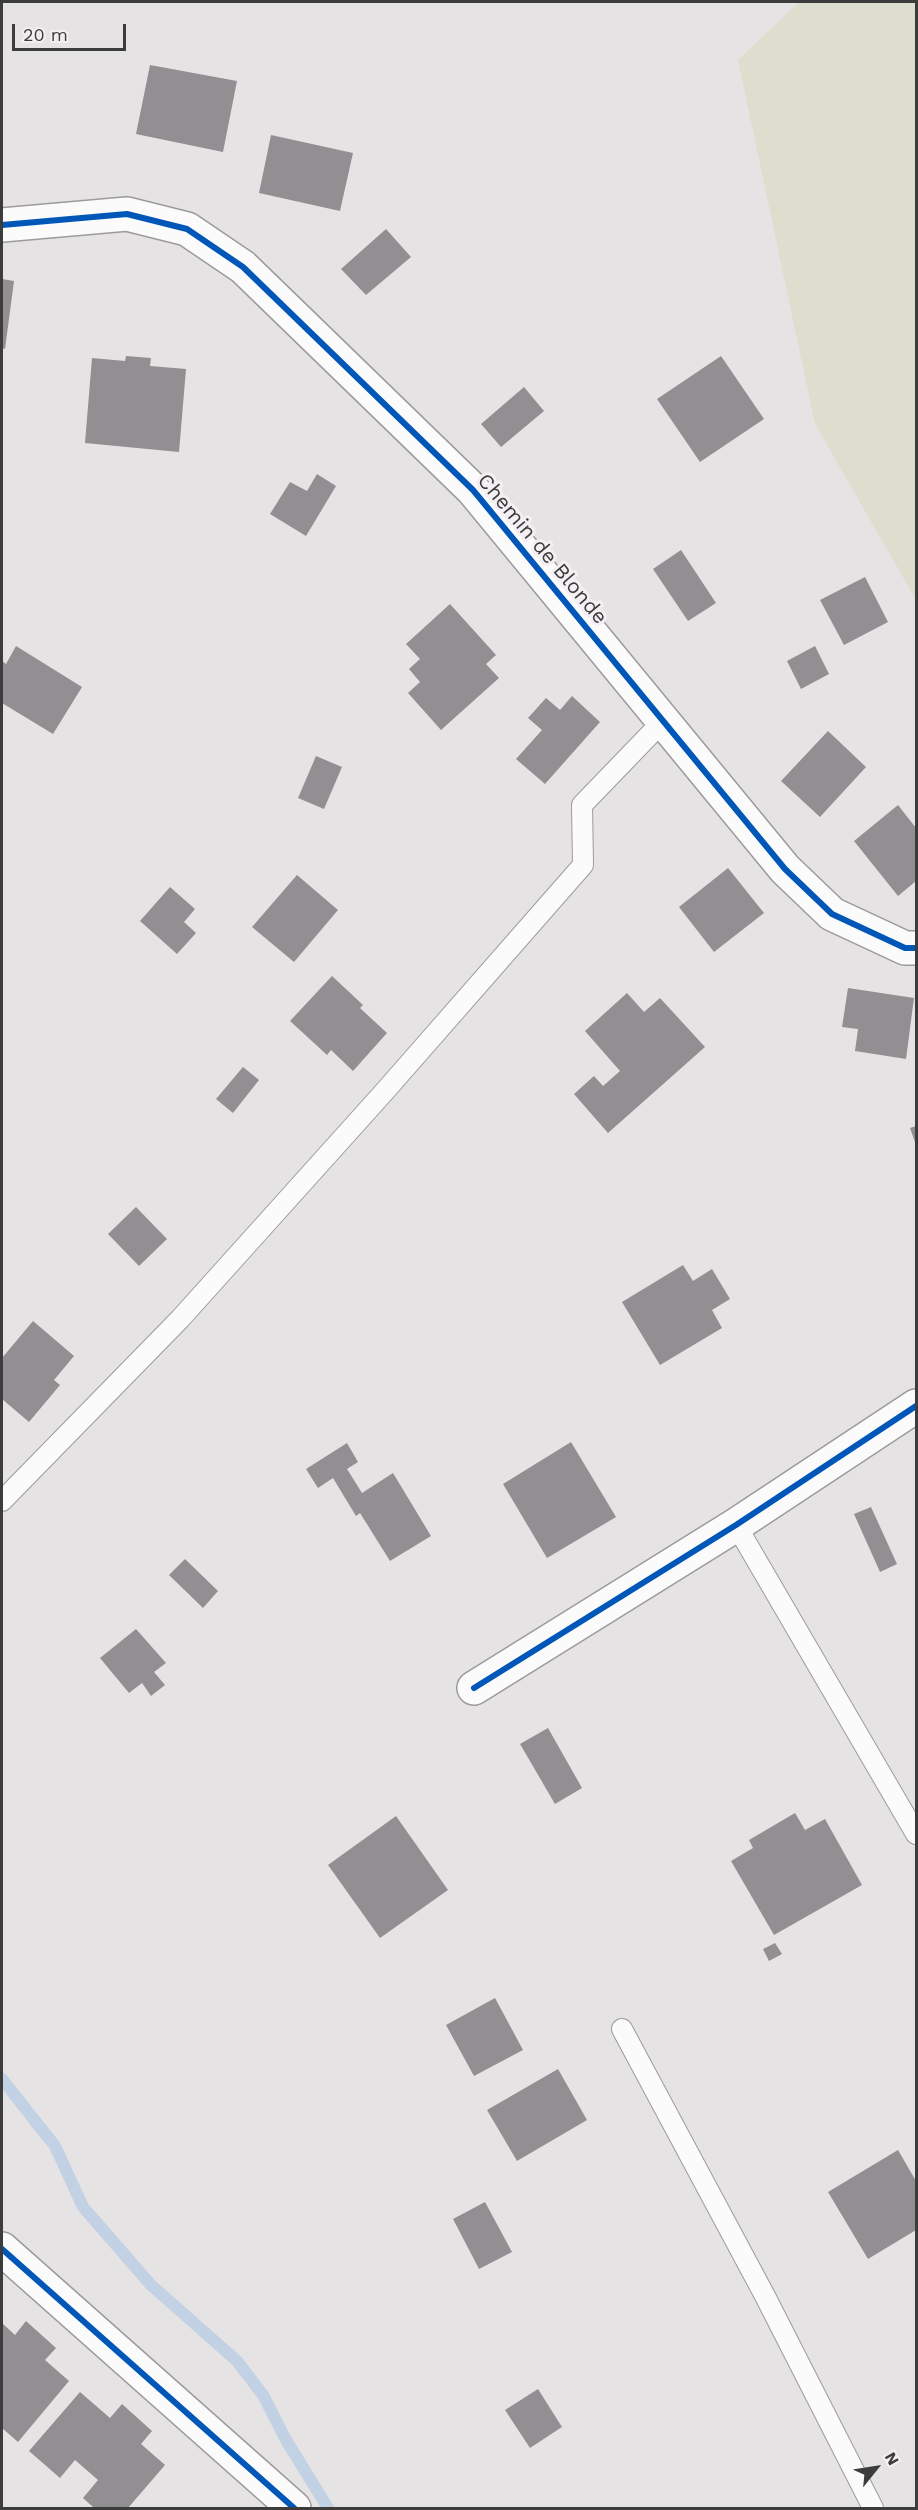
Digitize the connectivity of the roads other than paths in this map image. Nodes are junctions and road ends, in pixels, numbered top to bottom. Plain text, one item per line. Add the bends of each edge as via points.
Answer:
1 (2, 225) edge
2 (664, 720) junction
3 (916, 948) edge
4 (916, 1406) edge
5 (2, 1501) edge
6 (736, 1524) junction
7 (474, 1688) dead end
8 (916, 1834) edge
9 (622, 2028) dead end
10 (2, 2249) edge
11 (294, 2508) edge
12 (873, 2508) edge

1 - 2 street, Chemin de Blonde via 127,214 187,229 243,267 473,490
2 - 3 street, Chemin de Blonde via 785,869 832,914 905,948
2 - 5 lane via 582,805 583,865 180,1319
4 - 6 street
6 - 7 street
6 - 8 lane
9 - 12 lane
10 - 11 street

